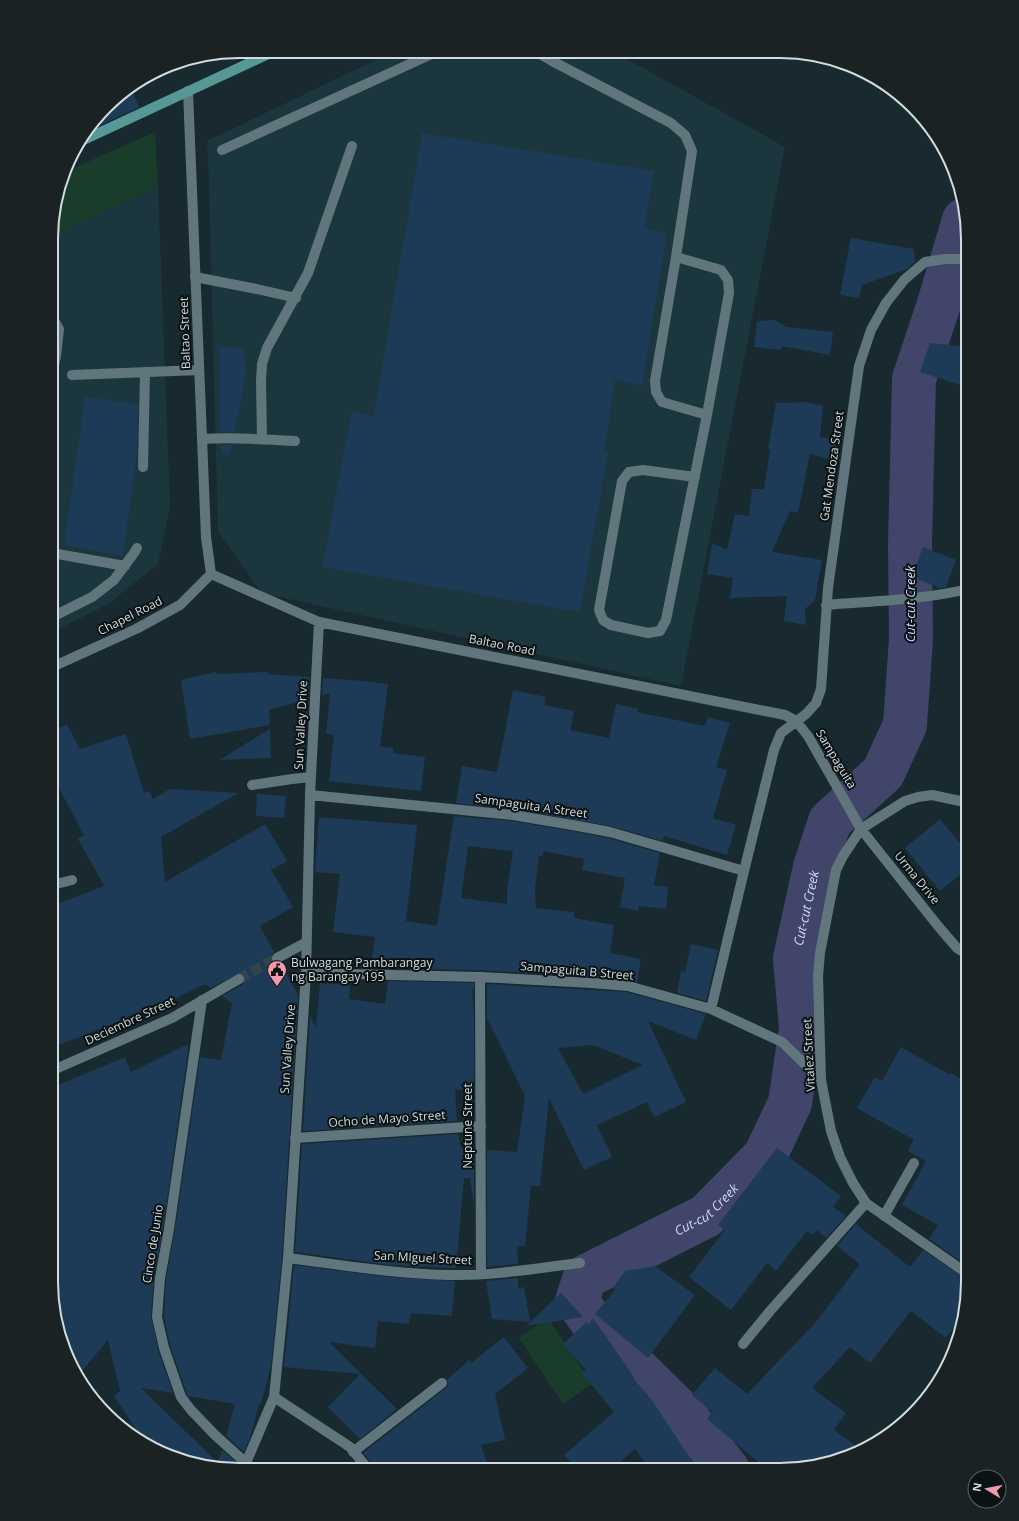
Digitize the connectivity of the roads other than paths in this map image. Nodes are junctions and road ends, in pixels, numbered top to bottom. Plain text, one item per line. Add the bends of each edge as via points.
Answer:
1 (260, 58) edge
2 (423, 58) edge
3 (547, 58) edge
4 (188, 91) junction
5 (88, 138) edge
6 (352, 146) dead end
7 (222, 150) dead end
8 (676, 257) junction
9 (961, 259) edge
10 (195, 277) junction
11 (296, 298) junction
12 (58, 327) edge
13 (58, 338) edge
14 (199, 370) junction
15 (145, 372) junction
16 (72, 375) dead end
17 (707, 415) junction
18 (262, 438) junction
19 (202, 439) junction
20 (295, 441) dead end
21 (142, 467) dead end
22 (695, 477) junction
23 (137, 548) dead end
24 (58, 554) edge
25 (125, 566) junction
26 (211, 574) junction
27 (961, 591) edge
28 (826, 605) junction
29 (58, 614) edge
30 (319, 622) junction
31 (58, 664) edge
32 (796, 721) junction
33 (311, 777) junction
34 (252, 786) dead end
35 (310, 795) junction
36 (961, 801) edge
37 (851, 811) joint
38 (861, 829) junction
39 (744, 871) junction
40 (72, 880) dead end
41 (58, 884) edge
42 (307, 942) junction
43 (961, 951) edge
44 (277, 958) tunnel mouth
45 (306, 973) junction
46 (480, 977) junction
47 (239, 979) tunnel mouth
48 (202, 1000) junction
49 (711, 1009) junction
50 (58, 1068) edge
51 (821, 1080) junction
52 (481, 1126) junction
53 (295, 1138) junction
54 (914, 1163) dead end
55 (866, 1203) junction
56 (884, 1216) junction
57 (288, 1258) junction
58 (580, 1263) dead end
59 (961, 1269) edge
60 (481, 1274) junction
61 (743, 1344) dead end
62 (442, 1383) dead end
63 (274, 1397) junction
64 (353, 1452) junction
65 (240, 1463) edge
66 (244, 1463) edge
67 (363, 1463) edge

1 - 4 main road
2 - 7 street
3 - 8 street via 671,123 685,135 692,151
4 - 5 main road
4 - 10 street, Baltao Street
6 - 11 street via 308,273
8 - 17 street via 655,381 656,392 662,402
8 - 17 street via 721,270 728,280 729,293
9 - 28 street, Gat Mendoza Street via 924,262 904,280 886,303 871,330 859,366
10 - 11 street
10 - 14 street, Baltao Street
11 - 18 street via 267,348 262,364
12 - 13 street
14 - 15 street
14 - 19 street, Baltao Street
15 - 16 street
15 - 21 street
17 - 22 street
18 - 19 street
18 - 20 street
19 - 26 street, Baltao Street via 206,537
22 - 22 street via 643,470 629,472 622,481 599,610 603,620 611,625 648,633 660,631 666,620
23 - 25 street
24 - 25 street
25 - 29 street via 114,580 92,597
26 - 30 street, Baltao Road
26 - 31 street, Chapel Road via 180,605 136,629
27 - 28 street via 916,598
28 - 32 street, Gat Mendoza Street via 821,690 816,703
30 - 32 street, Baltao Road via 773,712
30 - 33 street, Sun Valley Drive
32 - 37 street, Sampaguita via 808,736
32 - 39 street via 781,733 774,750
33 - 34 street
33 - 35 street, Sun Valley Drive
35 - 39 street, Sampaguita A Street via 513,815 571,825 610,832
35 - 42 street, Sun Valley Drive
36 - 38 street via 932,795 918,797 906,801
37 - 38 street, Urma Drive
38 - 43 street, Urma Drive via 938,926
38 - 51 street, Vitalez Street via 842,856 836,870 820,953 818,976
39 - 49 street
40 - 41 street
42 - 44 street
42 - 45 street, Sun Valley Drive
45 - 46 street, Sampaguita B Street
45 - 53 street, Sun Valley Drive
46 - 49 street, Sampaguita B Street via 628,986
46 - 52 street, Neptune Street
47 - 48 street, Deciembre Street
48 - 50 street, Deciembre Street via 172,1018
48 - 65 street, Cinco de Junio via 160,1278 157,1317 164,1348 181,1398
49 - 51 street, Sampaguita B Street via 782,1042
51 - 55 street, Vitalez Street via 831,1131 840,1157
52 - 53 street, Ocho de Mayo Street
52 - 60 street, Neptune Street
53 - 57 street, Sun Valley Drive
54 - 56 street
55 - 56 street, Vitalez Street
55 - 61 street
56 - 59 street, Vitalez Street
57 - 60 street, San MIguel Street via 399,1272
57 - 63 street, Sun Valley Drive
58 - 60 street, San MIguel Street
62 - 64 street
63 - 64 street via 350,1447
63 - 66 street, Sun Valley Drive
64 - 67 street

